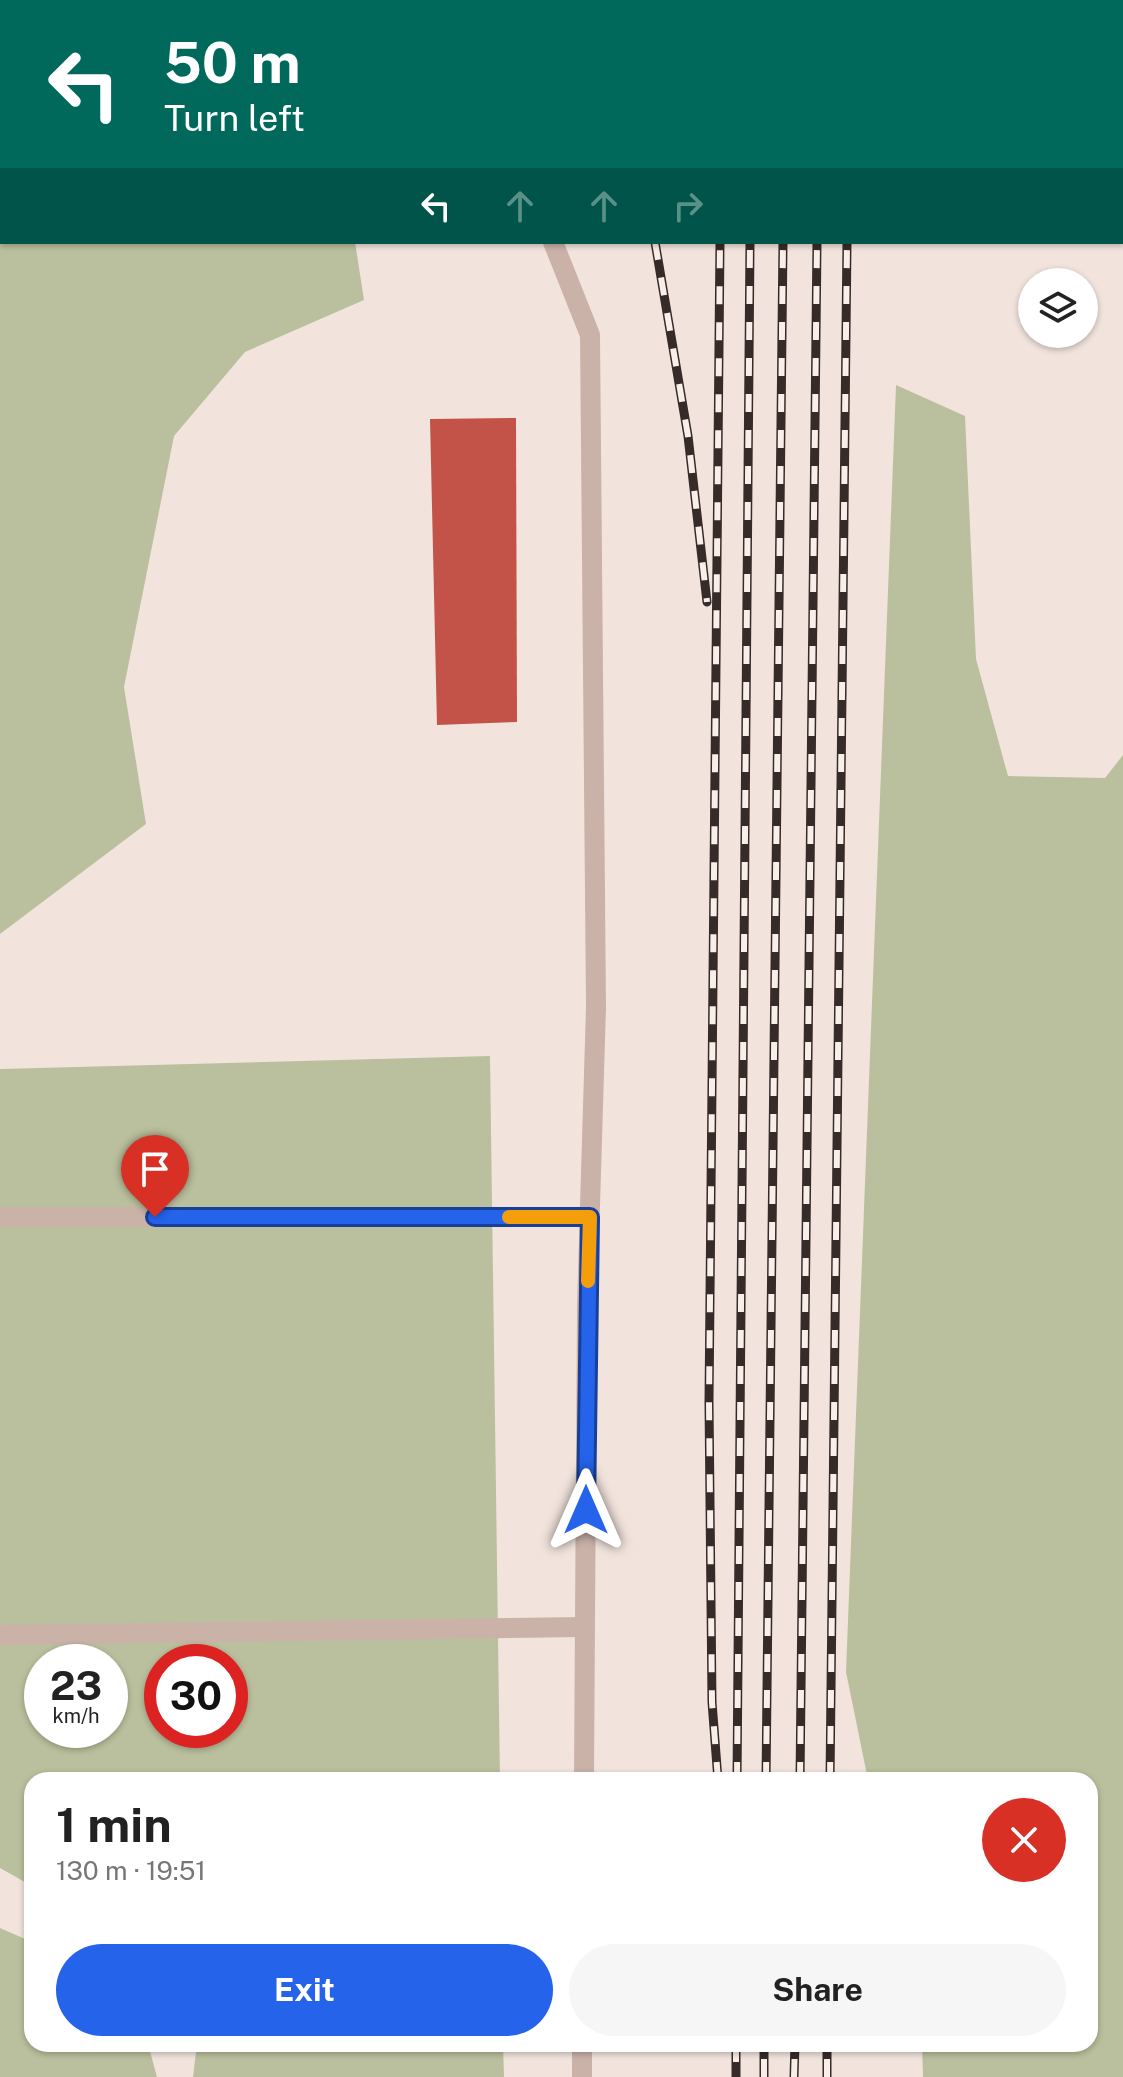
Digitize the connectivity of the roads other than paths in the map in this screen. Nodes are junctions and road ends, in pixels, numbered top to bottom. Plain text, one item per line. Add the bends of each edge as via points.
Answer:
1 (554, 244) edge
2 (0, 1217) edge
3 (590, 1217) junction
4 (585, 1627) junction
5 (0, 1635) edge
6 (584, 1772) edge
7 (582, 2052) edge
8 (582, 2077) edge

1 - 3 street via 590,335 596,1007
2 - 3 street
3 - 4 street
4 - 5 street
4 - 6 street
7 - 8 street

